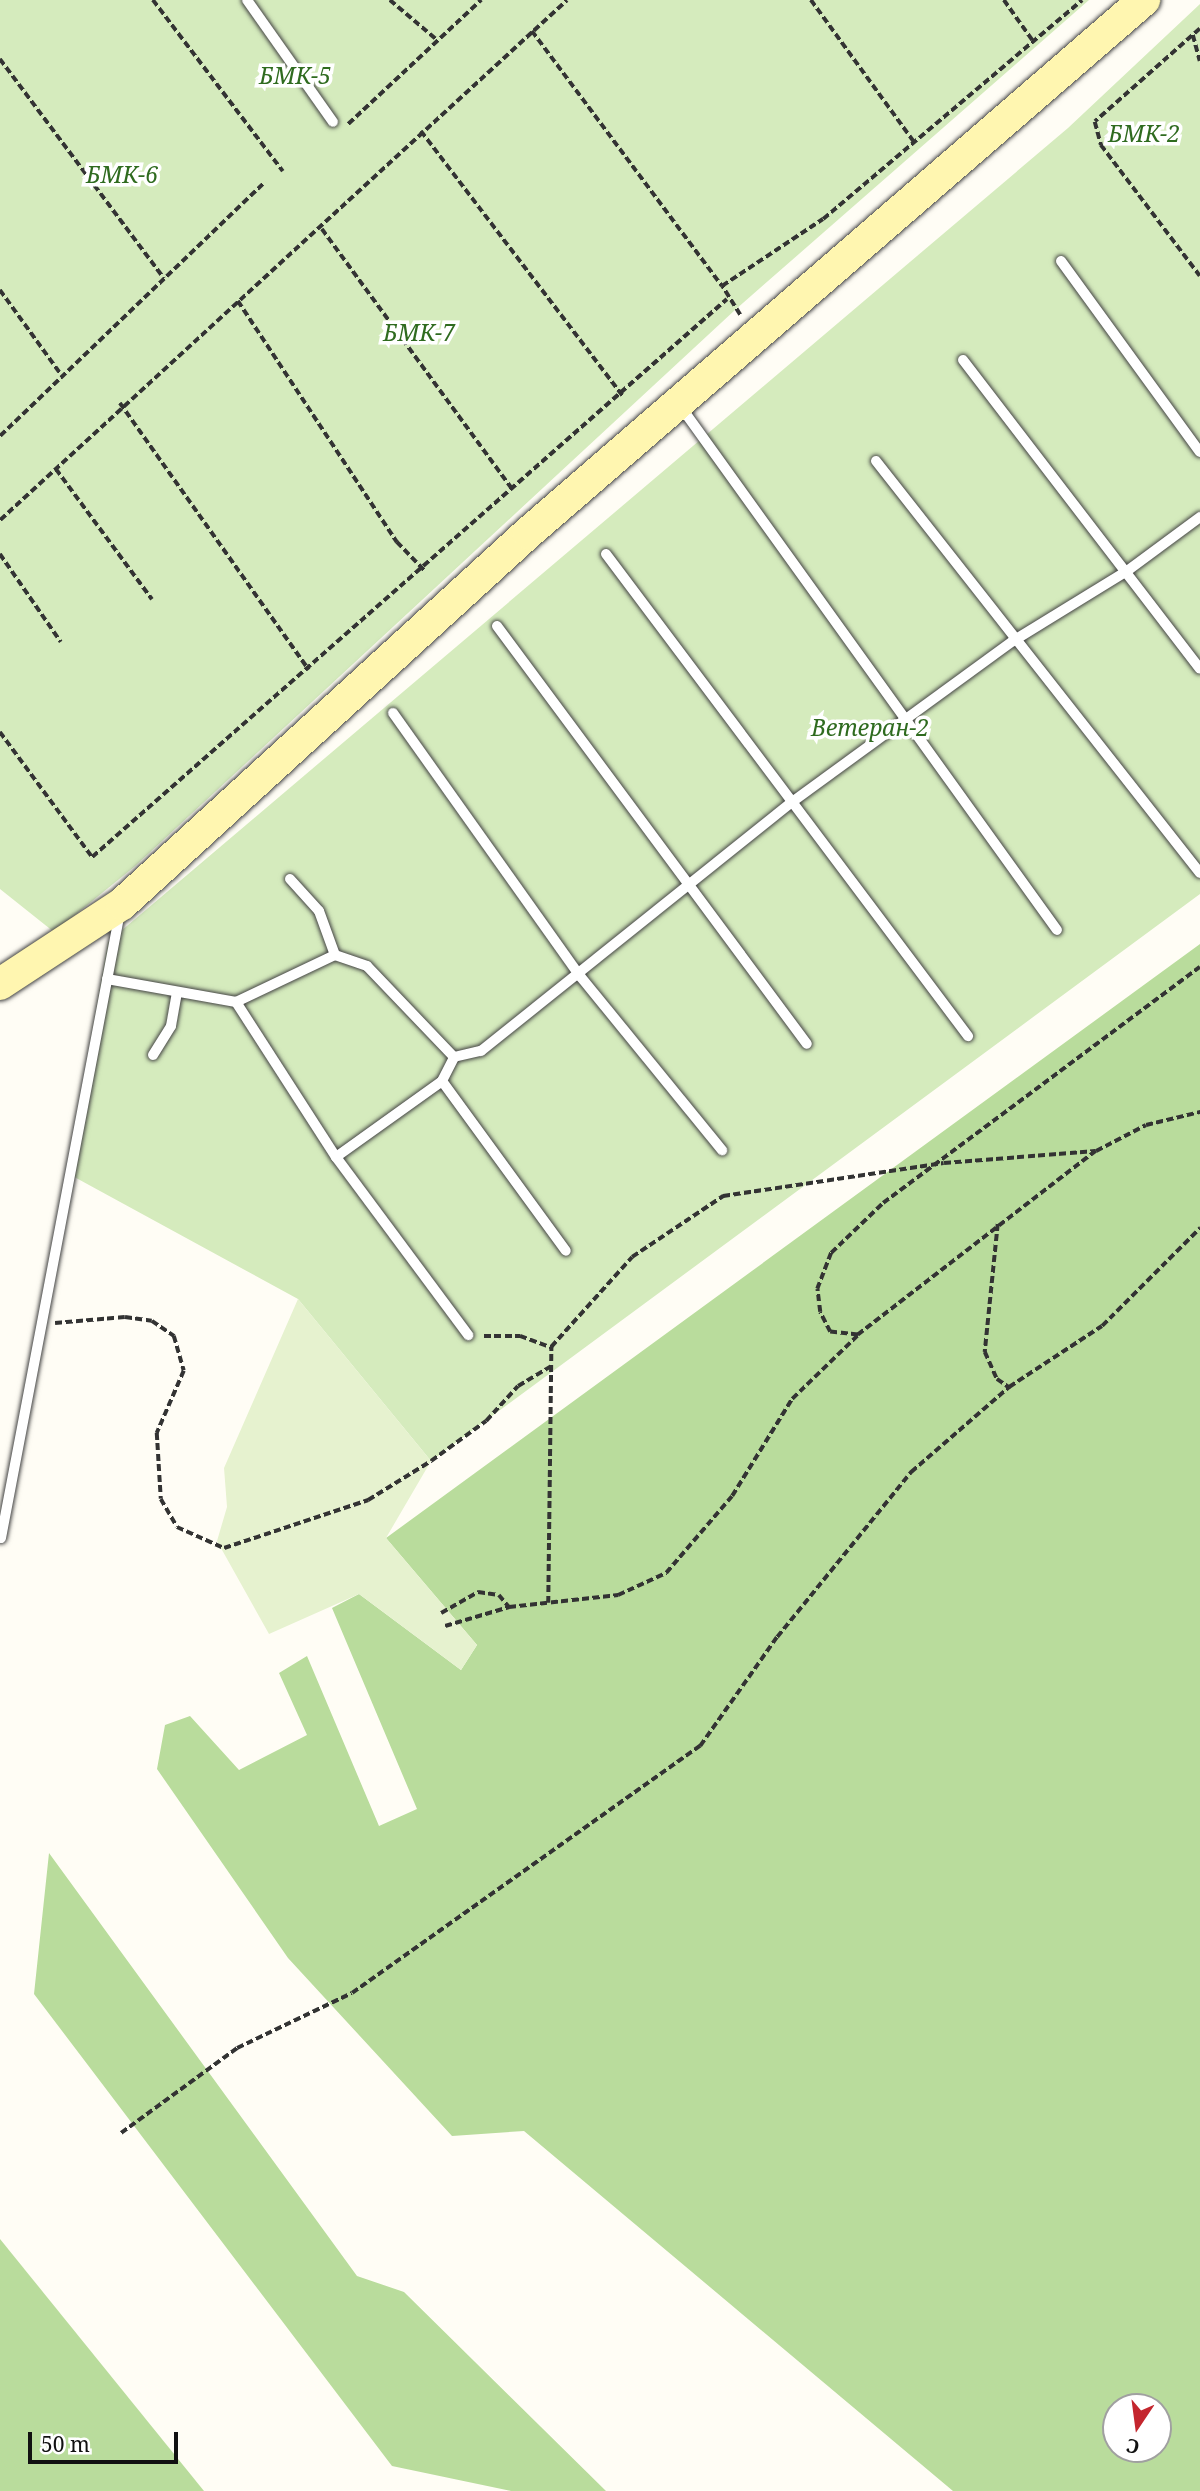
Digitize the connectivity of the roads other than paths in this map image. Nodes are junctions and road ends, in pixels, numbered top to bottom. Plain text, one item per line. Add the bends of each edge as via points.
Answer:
1 (247, 0) edge
2 (1144, 0) edge
3 (333, 122) road end
4 (1061, 261) dead end
5 (963, 360) dead end
6 (679, 403) junction
7 (1200, 452) edge
8 (876, 461) dead end
9 (1200, 517) edge
10 (606, 554) dead end
11 (1127, 571) junction
12 (497, 626) dead end
13 (1013, 641) junction
14 (1200, 669) edge
15 (393, 713) dead end
16 (906, 720) junction
17 (792, 802) junction
18 (1200, 873) edge
19 (290, 879) dead end
20 (686, 884) junction
21 (122, 904) junction
22 (1057, 930) dead end
23 (335, 955) junction
24 (580, 975) junction
25 (107, 979) junction
26 (0, 984) edge
27 (177, 993) junction
28 (236, 1002) junction
29 (968, 1036) dead end
30 (807, 1044) dead end
31 (153, 1055) dead end
32 (454, 1057) junction
33 (442, 1081) junction
34 (723, 1150) dead end
35 (336, 1157) junction
36 (566, 1251) dead end
37 (467, 1335) road end
38 (1, 1538) edge

1 - 3 lane
2 - 6 main road
4 - 7 lane
5 - 11 lane
6 - 16 lane
6 - 21 main road
8 - 13 lane
9 - 11 lane
10 - 17 lane
11 - 13 lane
11 - 14 lane
12 - 20 lane
13 - 16 lane
13 - 18 lane
15 - 24 lane
16 - 17 lane
16 - 22 lane
17 - 20 lane
17 - 29 lane
19 - 23 lane via 318,911
20 - 24 lane
20 - 30 lane
21 - 25 lane
21 - 26 main road
23 - 28 lane
23 - 32 lane via 367,966
24 - 32 lane via 481,1051
24 - 34 lane
25 - 27 lane
25 - 38 lane
27 - 28 lane
27 - 31 lane via 171,1026
28 - 35 lane
32 - 33 lane
33 - 35 lane
33 - 36 lane
35 - 37 lane

